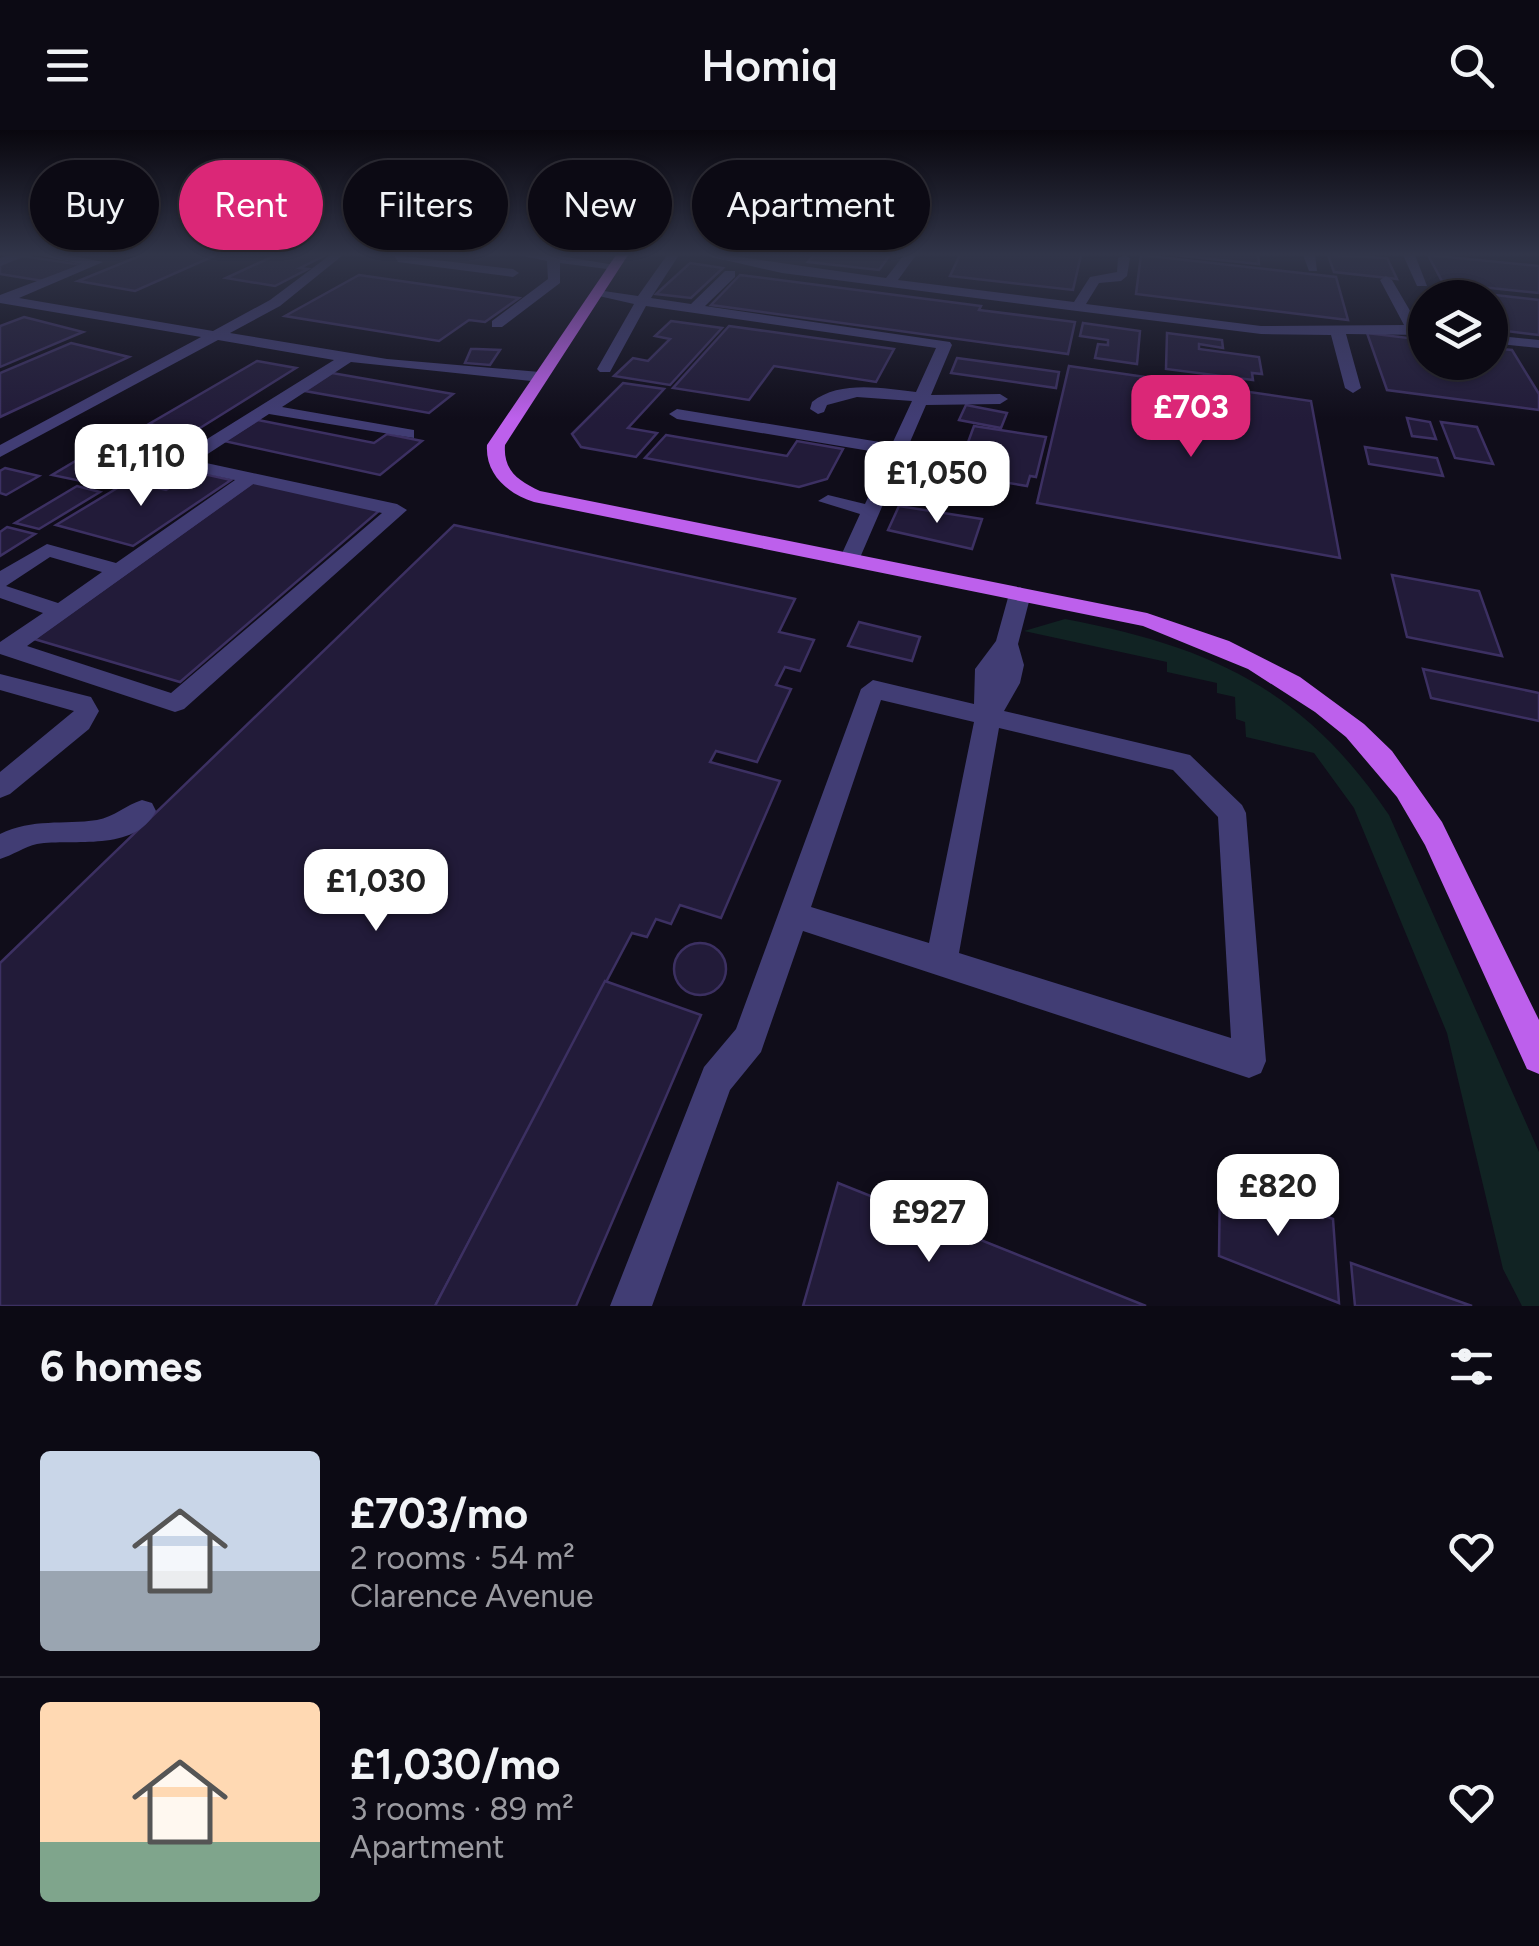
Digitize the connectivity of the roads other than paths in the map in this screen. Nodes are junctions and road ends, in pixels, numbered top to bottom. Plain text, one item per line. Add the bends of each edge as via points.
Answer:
1 (77, 310) edge
2 (262, 310) edge
3 (515, 310) edge
4 (586, 310) edge
5 (637, 310) edge
6 (708, 310) edge
7 (1109, 310) edge
8 (496, 324) dead end
9 (1337, 328) junction
10 (1408, 330) edge
11 (217, 334) junction
12 (1508, 341) edge
13 (1539, 344) edge
14 (349, 357) junction
15 (605, 368) dead end
16 (540, 377) junction
17 (1353, 388) dead end
18 (920, 398) junction
19 (1000, 399) dead end
20 (267, 408) junction
21 (818, 409) dead end
22 (677, 414) dead end
23 (408, 434) dead end
24 (897, 450) junction
25 (0, 452) edge
26 (250, 478) junction
27 (828, 502) dead end
28 (871, 511) junction
29 (849, 560) junction
30 (119, 570) junction
31 (0, 581) edge
32 (0, 591) edge
33 (1020, 594) junction
34 (60, 611) junction
35 (0, 682) edge
36 (988, 718) junction
37 (0, 787) edge
38 (142, 811) dead end
39 (31, 819) dead end
40 (0, 846) edge
41 (795, 916) junction
42 (941, 963) junction
43 (1526, 1005) edge
44 (1539, 1057) edge
45 (632, 1306) edge

1 - 11 street
2 - 11 street
3 - 8 street
4 - 16 main road
5 - 15 street
6 - 18 street via 945,345
7 - 9 street via 1279,331
9 - 10 street
9 - 17 street
11 - 14 street
11 - 25 street
12 - 13 street
14 - 16 street
14 - 20 street
16 - 29 main road via 496,445 498,468 517,488
18 - 19 street
18 - 21 street via 849,392 820,402
18 - 24 street
20 - 23 street
20 - 26 street via 181,463
22 - 24 street
24 - 28 street
26 - 30 street
26 - 34 street via 397,510 175,702 8,648
27 - 28 street
28 - 29 street
29 - 33 main road
30 - 31 street via 47,550
30 - 34 street
32 - 34 street
33 - 36 street via 1007,644 1008,683
33 - 43 main road via 1196,636 1259,664 1327,709 1406,786
35 - 37 street via 82,703 87,712
36 - 41 street via 873,688
36 - 42 street
36 - 42 street via 1181,762 1232,813 1250,1061
38 - 40 street via 98,834 43,829
39 - 40 street
41 - 42 street
41 - 45 street via 749,1040 716,1079
43 - 44 main road

